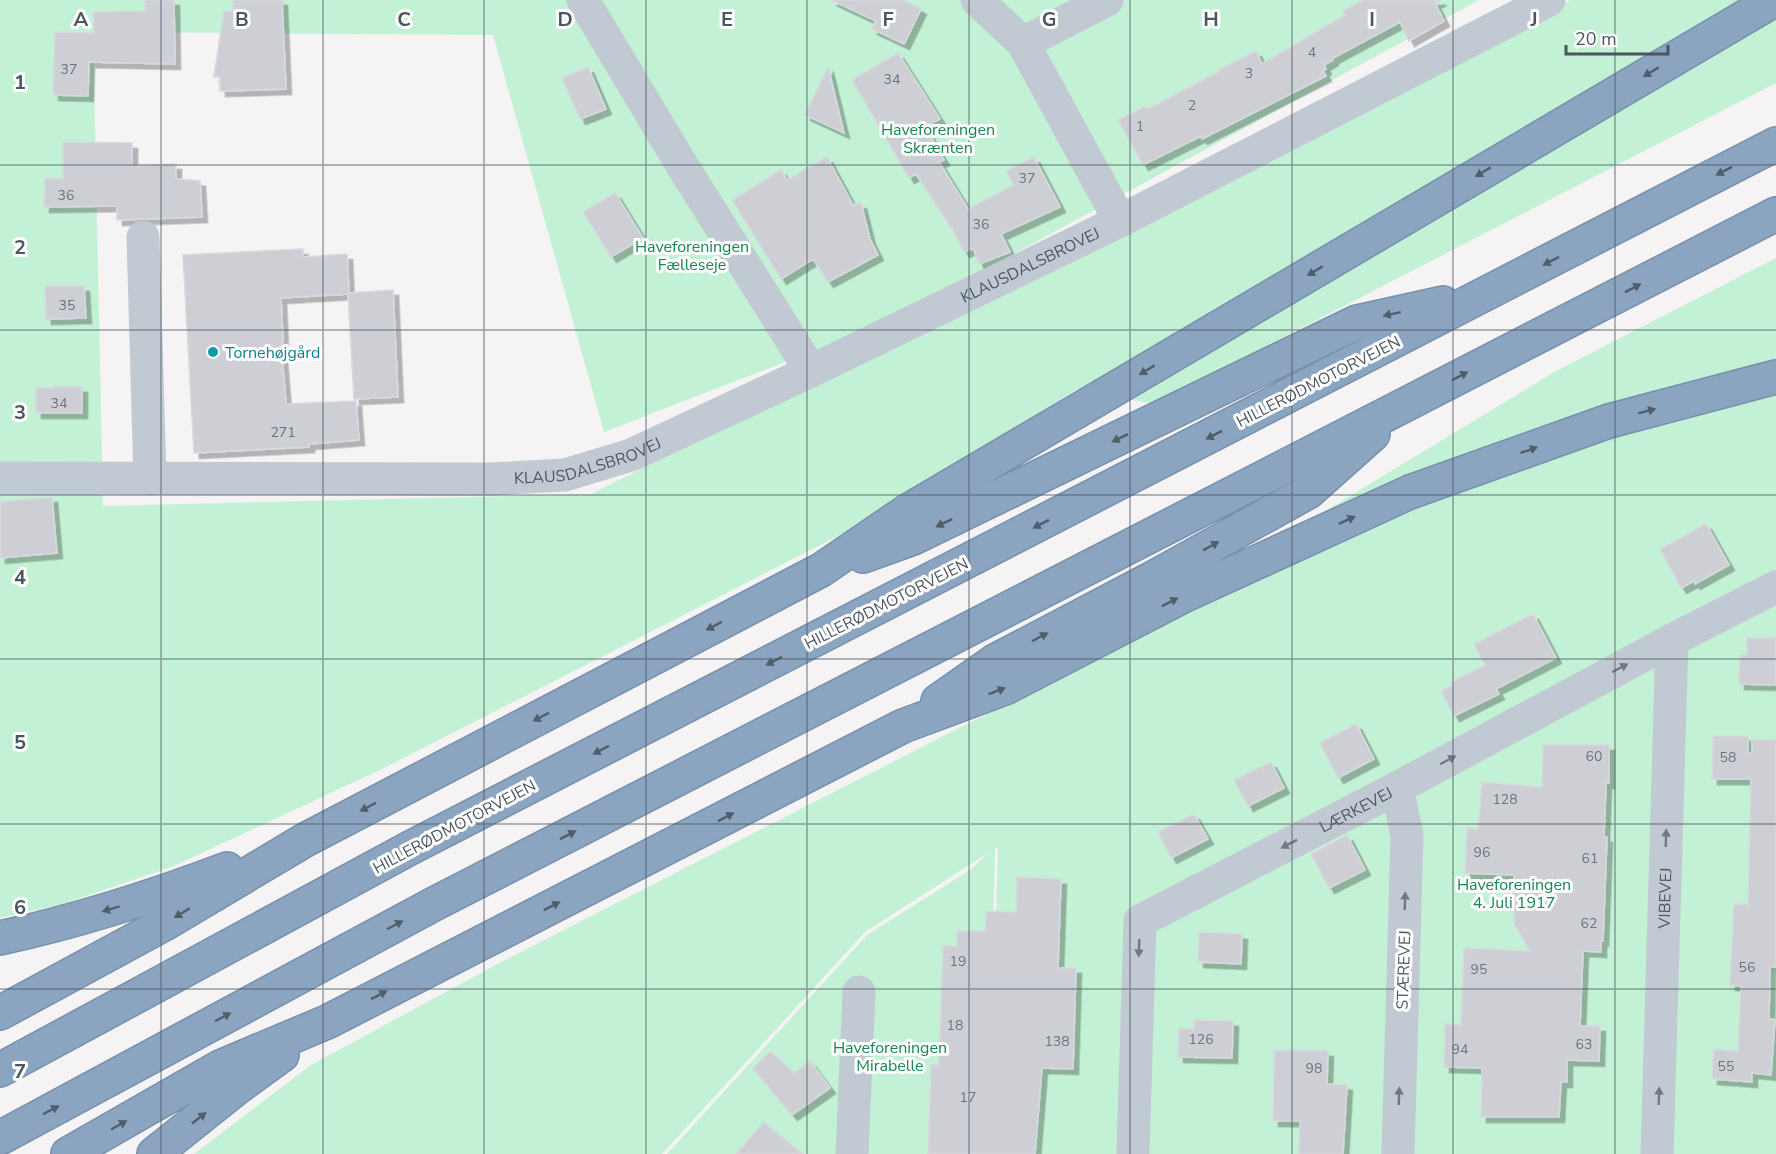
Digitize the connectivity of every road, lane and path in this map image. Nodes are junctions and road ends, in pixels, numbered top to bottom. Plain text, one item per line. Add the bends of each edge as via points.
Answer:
1 (583, 0) edge
2 (977, 0) edge
3 (1107, 0) edge
4 (1549, 0) edge
5 (1774, 0) edge
6 (1023, 43) junction
7 (1776, 144) edge
8 (1776, 214) edge
9 (1120, 220) junction
10 (143, 237) dead end
11 (1490, 293) junction
12 (811, 371) junction
13 (1776, 377) edge
14 (1408, 403) junction
15 (0, 478) edge
16 (150, 479) junction
17 (821, 570) junction
18 (1776, 587) edge
19 (1672, 640) junction
20 (903, 726) junction
21 (1397, 788) junction
22 (305, 840) junction
23 (0, 938) edge
24 (859, 992) dead end
25 (0, 1012) edge
26 (327, 1022) junction
27 (0, 1070) edge
28 (0, 1138) edge
29 (68, 1154) edge
30 (154, 1154) edge
31 (852, 1154) edge
32 (1133, 1154) edge
33 (1398, 1154) edge
34 (1657, 1154) edge

1 - 12 street
2 - 6 street
3 - 6 street
4 - 9 street, KLAUSDALSBROVEJ
5 -> 17 highway via 906,512
6 - 9 street
7 -> 11 highway, HILLERØDMOTORVEJEN
14 -> 8 highway
9 - 12 street, KLAUSDALSBROVEJ
10 - 16 street
11 -> 17 highway via 1357,322 914,538
11 -> 27 highway, HILLERØDMOTORVEJEN via 420,843
12 - 16 street, KLAUSDALSBROVEJ via 631,455 565,475 491,479
20 -> 13 highway via 1005,688 1183,596 1410,492 1609,421
20 -> 14 highway via 995,661 1308,492
28 -> 14 highway via 434,904
15 - 16 street, KLAUSDALSBROVEJ
17 -> 22 highway
18 - 19 street, LÆRKEVEJ
21 -> 19 street, LÆRKEVEJ
34 -> 19 street, VIBEVEJ
26 -> 20 highway
21 -> 32 street, LÆRKEVEJ via 1140,921
33 -> 21 street, STÆREVEJ via 1407,835
22 -> 23 highway via 162,893 53,927
22 -> 25 highway via 164,924
24 - 31 street
29 -> 26 highway via 220,1067
30 -> 26 highway

